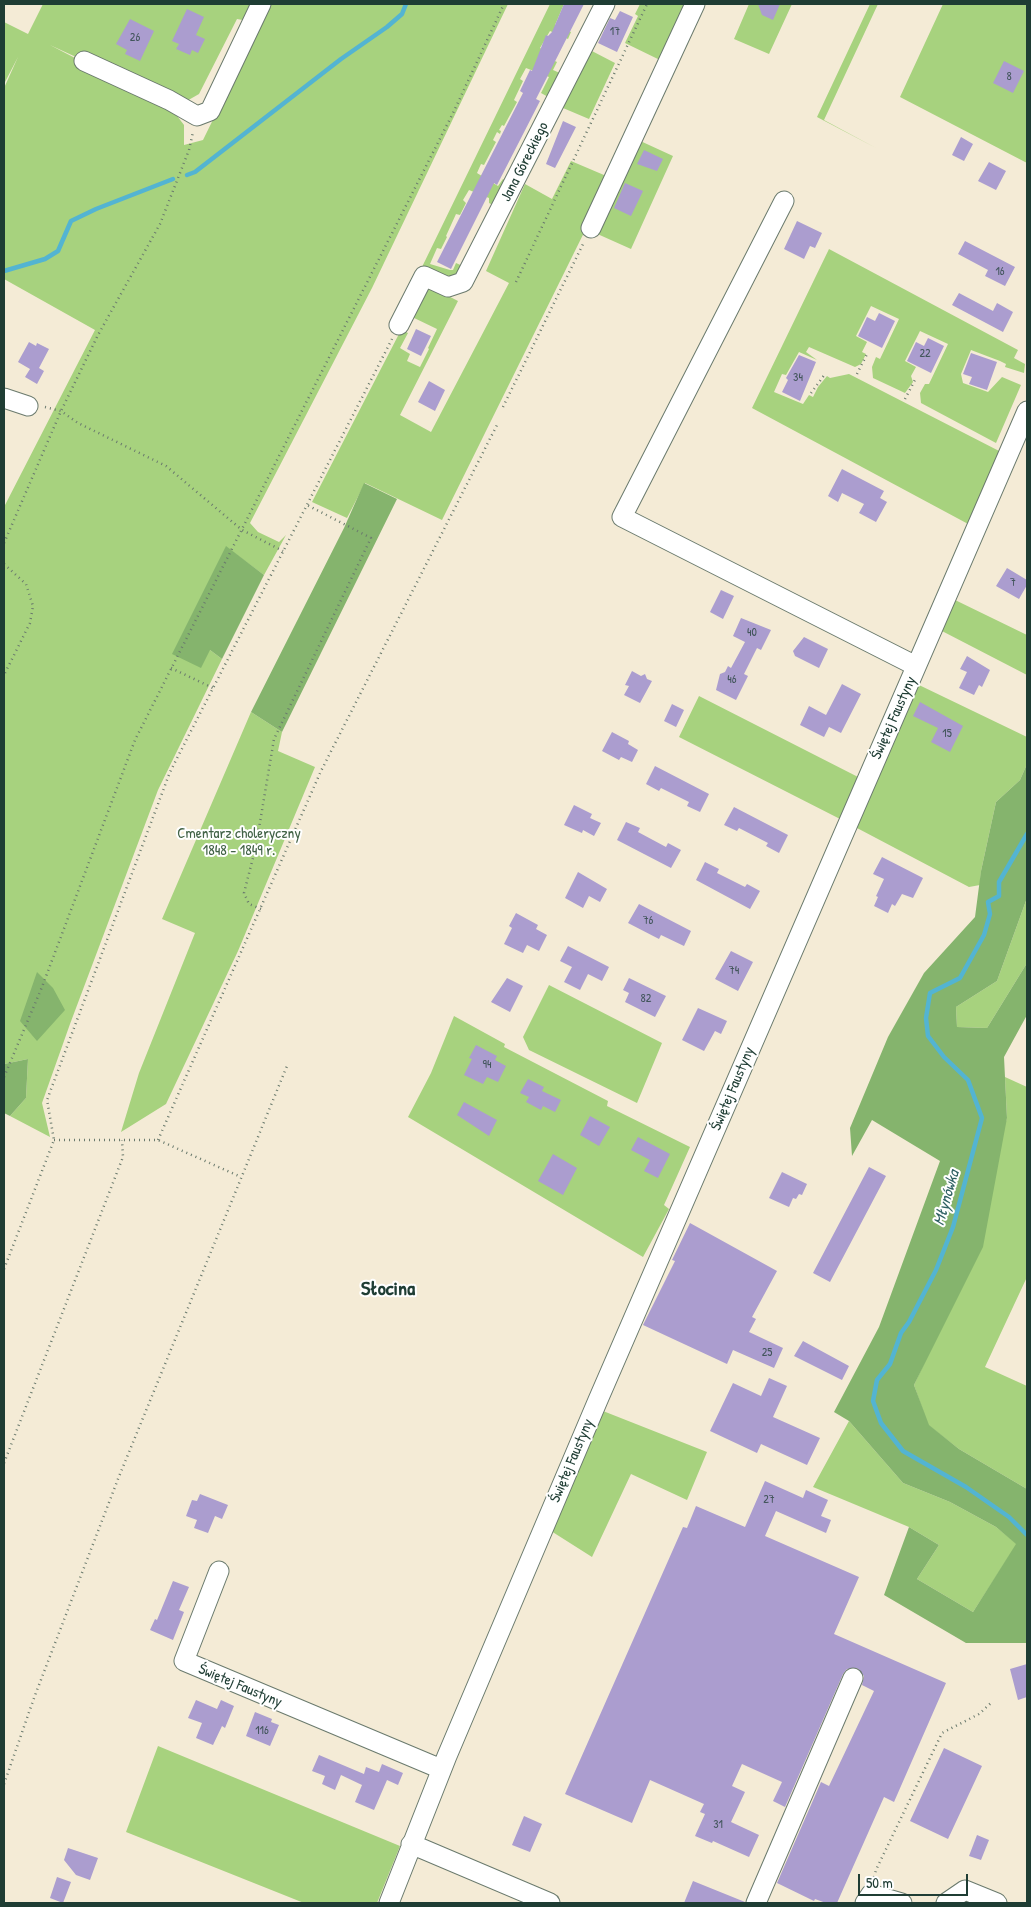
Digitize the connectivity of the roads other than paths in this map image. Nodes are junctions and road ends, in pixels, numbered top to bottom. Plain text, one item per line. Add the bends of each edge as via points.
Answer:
1 (261, 4) edge
2 (605, 4) edge
3 (695, 4) edge
4 (84, 60) dead end
5 (784, 201) dead end
6 (591, 228) road end
7 (399, 325) road end
8 (4, 398) edge
9 (28, 406) road end
10 (1027, 411) edge
11 (916, 666) junction
12 (219, 1571) dead end
13 (853, 1678) dead end
14 (441, 1769) junction
15 (409, 1850) junction
16 (868, 1898) edge
17 (388, 1903) edge
18 (521, 1903) edge
19 (550, 1903) edge
20 (756, 1903) edge
21 (902, 1903) edge
22 (946, 1903) edge
23 (997, 1903) edge

1 - 4 street via 210,111 197,116
2 - 7 street, Jana Góreckiego via 463,282 448,287 424,276
3 - 6 street
5 - 11 street via 622,517
8 - 9 street
10 - 11 street, Świętej Faustyny
11 - 14 street, Świętej Faustyny
12 - 14 street, Świętej Faustyny via 184,1661
13 - 20 street
14 - 15 street, Świętej Faustyny
15 - 17 street, Świętej Faustyny
15 - 18 street
15 - 19 street
16 - 21 street
22 - 23 street via 965,1890

